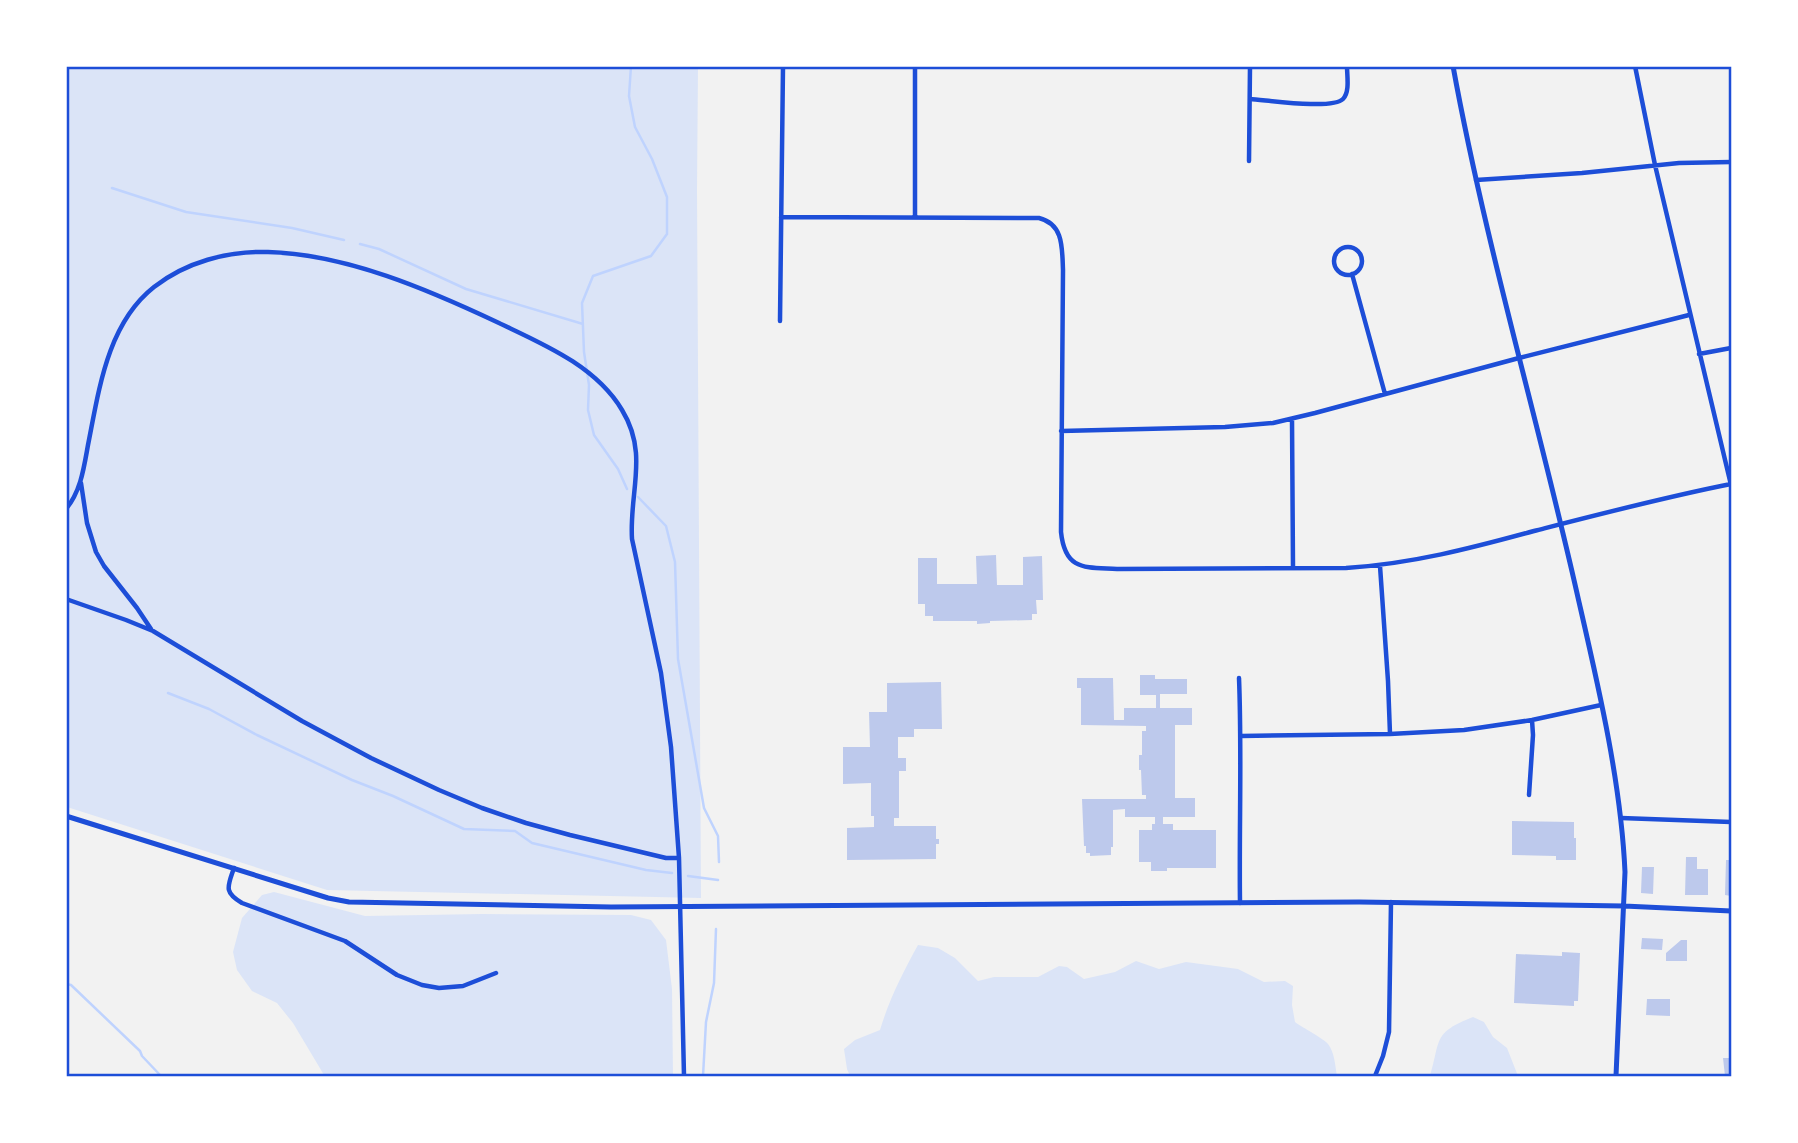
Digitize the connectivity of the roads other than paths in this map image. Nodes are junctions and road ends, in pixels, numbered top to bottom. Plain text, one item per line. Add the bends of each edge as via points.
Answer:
1 (783, 66) edge
2 (915, 66) edge
3 (1250, 66) edge
4 (1347, 66) edge
5 (1453, 66) edge
6 (1635, 66) edge
7 (1250, 99) junction
8 (1249, 161) dead end
9 (1731, 162) edge
10 (1655, 165) junction
11 (1476, 181) junction
12 (781, 217) junction
13 (915, 217) junction
14 (1352, 274) junction
15 (1689, 315) junction
16 (780, 321) dead end
17 (1731, 348) edge
18 (1699, 354) junction
19 (1519, 358) junction
20 (1385, 394) junction
21 (1292, 419) junction
22 (1061, 431) junction
23 (81, 482) junction
24 (1731, 484) edge
25 (66, 509) edge
26 (1561, 524) junction
27 (1380, 566) junction
28 (1293, 568) junction
29 (66, 599) edge
30 (153, 631) junction
31 (1239, 678) dead end
32 (1601, 705) junction
33 (1532, 720) junction
34 (1390, 734) junction
35 (1241, 736) junction
36 (1529, 795) dead end
37 (66, 816) edge
38 (1621, 818) junction
39 (1731, 822) edge
40 (679, 858) junction
41 (234, 868) junction
42 (1391, 902) junction
43 (1240, 903) junction
44 (680, 906) junction
45 (1624, 906) junction
46 (1731, 911) edge
47 (496, 973) dead end
48 (684, 1076) edge
49 (1375, 1076) edge
50 (1616, 1076) edge

1 - 12 street
2 - 13 street
3 - 7 street
4 - 7 street via 1346,93 1337,103
5 - 11 main road
6 - 10 street
7 - 8 street
9 - 10 street
10 - 11 street
10 - 15 street
11 - 19 main road
12 - 13 street
12 - 16 street
13 - 22 street via 1039,218 1058,232 1062,244
14 - 14 street via 1342,274 1335,267 1335,254 1342,247 1356,249 1361,256 1359,270
14 - 20 street
15 - 18 street
15 - 19 street
17 - 18 street
18 - 24 street
19 - 20 street
19 - 26 main road
20 - 21 street
21 - 22 street via 1225,427
21 - 28 street
22 - 28 street via 1061,532 1067,556 1076,563 1104,568
23 - 25 street
23 - 30 street via 96,552
23 - 40 street via 106,363 125,321 153,288 208,260 274,252 347,265 449,300 572,361 613,397 628,420 635,443 632,539 668,720
24 - 26 street
26 - 27 street
26 - 32 main road
27 - 28 street
27 - 34 street
29 - 30 street
30 - 40 street via 302,721 439,790 570,835
31 - 35 street
32 - 33 street
32 - 38 main road
33 - 34 street
33 - 36 street
34 - 35 street
35 - 43 street
37 - 41 main road
38 - 39 street
38 - 45 main road
40 - 44 street
41 - 44 main road via 349,902
41 - 47 street via 228,886 232,897 345,941 414,982 447,988
42 - 43 main road
42 - 45 main road
42 - 49 street via 1389,1032
43 - 44 main road
44 - 48 street
45 - 46 main road
45 - 50 main road

